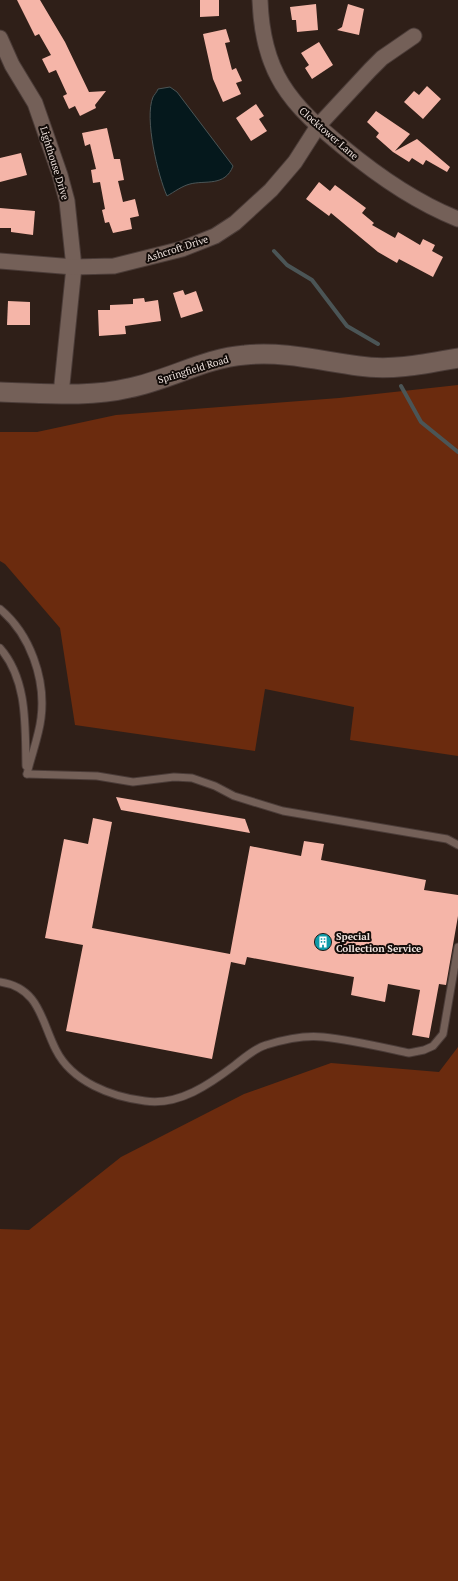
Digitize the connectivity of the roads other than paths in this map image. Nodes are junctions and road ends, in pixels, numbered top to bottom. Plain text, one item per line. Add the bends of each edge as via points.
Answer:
1 (260, 0) edge
2 (414, 36) dead end
3 (0, 38) edge
4 (6, 68) edge
5 (318, 126) junction
6 (458, 219) edge
7 (0, 261) edge
8 (74, 267) junction
9 (458, 358) edge
10 (0, 392) edge
11 (61, 394) junction
12 (0, 609) edge
13 (0, 648) edge
14 (26, 774) junction
15 (458, 845) edge
16 (458, 947) edge
17 (0, 982) edge

1 - 5 street, Clocktower Lane via 262,34 281,83 301,111
2 - 5 street, Ashcroft Drive via 382,58
3 - 4 street, Lighthouse Drive
4 - 8 street, Lighthouse Drive via 35,103 60,175 71,226
5 - 6 street, Clocktower Lane via 372,170 408,195
5 - 8 street, Ashcroft Drive via 271,190 235,223 215,236 182,249 114,266
7 - 8 street, Ashcroft Drive
8 - 11 street, Lighthouse Drive
9 - 11 street, Springfield Road via 380,368 302,356 244,355 204,363 130,388 108,392
10 - 11 street, Springfield Road
12 - 14 lane via 24,638 39,672 41,718
13 - 14 lane via 14,671 21,692
14 - 15 lane via 97,776 133,782 174,777 192,778 234,796 283,811 447,839
16 - 17 lane via 443,1034 434,1046 409,1053 321,1036 292,1039 264,1045 193,1093 146,1102 117,1096 91,1085 71,1070 56,1051 38,1006 26,992

